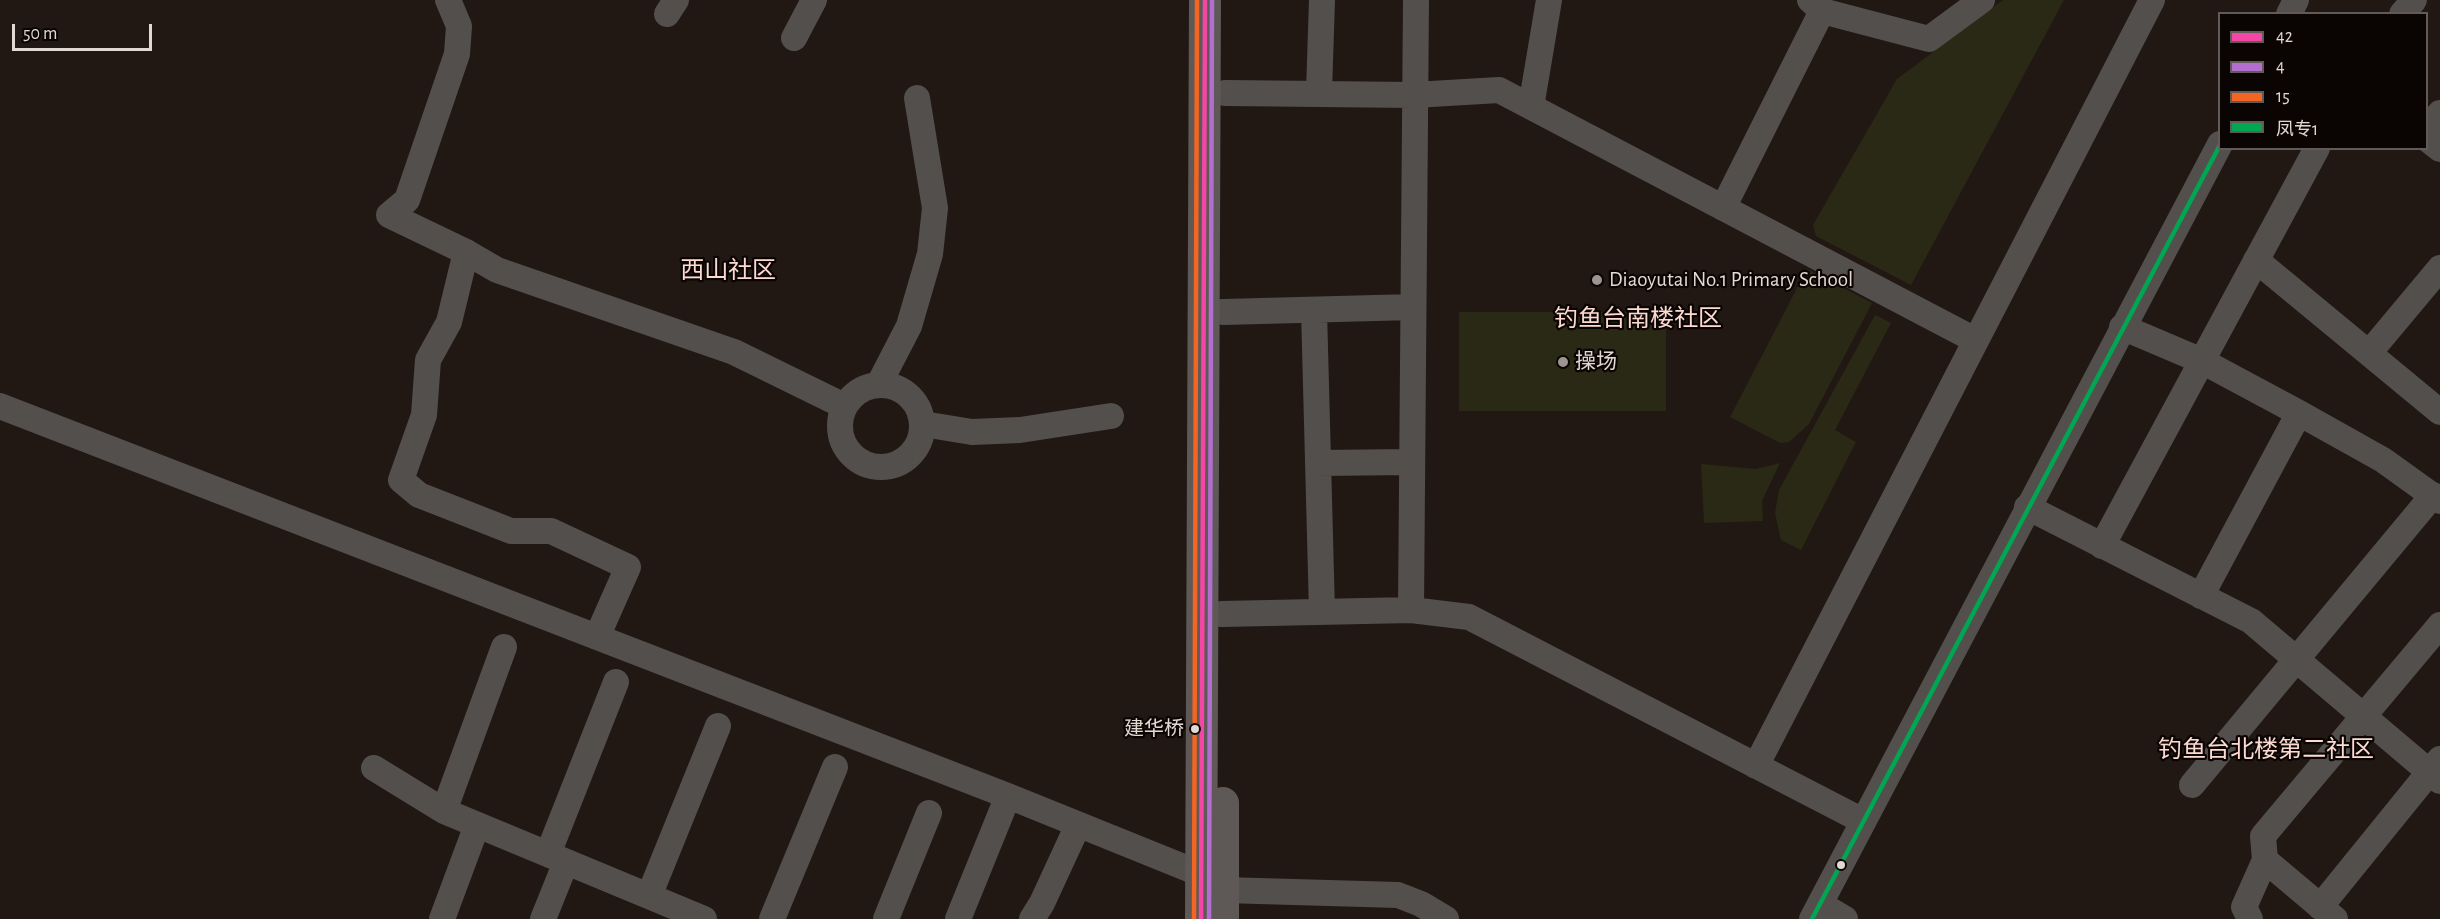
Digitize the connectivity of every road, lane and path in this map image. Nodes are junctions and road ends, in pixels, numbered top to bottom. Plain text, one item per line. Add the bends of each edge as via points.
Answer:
1 (448, 0) edge
2 (814, 0) edge
3 (1205, 0) edge
4 (1225, 0) edge
5 (1322, 0) edge
6 (1416, 0) edge
7 (1549, 0) edge
8 (1982, 0) edge
9 (2152, 0) edge
10 (2414, 0) edge
11 (1816, 5) edge
12 (2404, 12) edge
13 (794, 38) dead end
14 (1319, 92) junction
15 (1225, 93) junction
16 (1414, 95) junction
17 (917, 98) dead end
18 (1532, 107) junction
19 (2440, 114) edge
20 (2428, 128) edge
21 (2428, 139) edge
22 (2218, 148) edge
23 (2440, 149) edge
24 (2316, 150) edge
25 (1723, 208) junction
26 (466, 252) junction
27 (2256, 260) junction
28 (2440, 268) edge
29 (1413, 307) junction
30 (1314, 310) junction
31 (1223, 312) junction
32 (2122, 327) junction
33 (1975, 340) junction
34 (2369, 353) junction
35 (2202, 361) junction
36 (879, 384) junction
37 (0, 406) edge
38 (844, 406) junction
39 (2440, 412) edge
40 (2299, 413) junction
41 (1111, 416) dead end
42 (922, 424) junction
43 (1412, 462) junction
44 (1318, 463) junction
45 (2436, 498) edge
46 (2027, 507) junction
47 (2103, 546) junction
48 (2201, 596) junction
49 (1411, 610) junction
50 (1322, 612) junction
51 (1222, 614) junction
52 (2440, 624) edge
53 (597, 637) junction
54 (504, 647) dead end
55 (2295, 660) junction
56 (616, 682) dead end
57 (2362, 716) junction
58 (718, 726) dead end
59 (1756, 766) junction
60 (835, 767) dead end
61 (374, 768) dead end
62 (2436, 771) edge
63 (2192, 785) dead end
64 (1008, 796) junction
65 (444, 811) junction
66 (930, 813) dead end
67 (1863, 821) junction
68 (477, 825) junction
69 (1078, 825) junction
70 (557, 858) junction
71 (2265, 861) junction
72 (1216, 894) edge
73 (660, 906) edge
74 (1816, 912) edge
75 (2327, 913) edge
76 (442, 919) edge
77 (543, 919) edge
78 (704, 919) edge
79 (772, 919) edge
80 (886, 919) edge
81 (958, 919) edge
82 (1032, 919) edge
83 (1201, 919) edge
84 (1446, 919) edge
85 (1845, 919) edge
86 (2250, 919) edge

1 - 26 street via 459,26 457,54 407,200 389,215
2 - 13 street
3 - 72 main road
4 - 15 main road
5 - 14 street
6 - 16 street
7 - 18 street
8 - 11 street via 1929,39
9 - 33 street
10 - 12 street
11 - 25 street
14 - 15 street
14 - 16 street
15 - 31 main road
16 - 18 street via 1499,90
16 - 29 street
17 - 36 street via 935,208 930,254 909,326
18 - 25 street
19 - 20 street
21 - 23 street
22 - 32 street
24 - 27 street
25 - 33 street
26 - 38 street via 497,270 734,352
26 - 53 street via 448,321 428,360 424,415 401,480 419,495 511,531 551,531 628,567
27 - 34 street
27 - 35 street
28 - 34 street
29 - 30 street
29 - 43 street
30 - 31 street
30 - 44 street
31 - 51 main road
32 - 35 street
32 - 46 street
33 - 59 street
34 - 39 street
35 - 40 street
35 - 47 street
36 - 38 street via 865,387
36 - 42 street via 898,388 914,400
37 - 53 street
38 - 42 street via 840,433 844,446 853,457 878,467 905,460 921,438
40 - 45 street via 2383,460
40 - 48 street
41 - 42 street via 1020,430 972,432
43 - 44 street
43 - 49 street
44 - 50 street
45 - 55 street
46 - 47 street
46 - 67 street
47 - 48 street
48 - 55 street via 2251,621
49 - 50 street
49 - 59 street via 1478,620
50 - 51 street
51 - 72 main road
52 - 57 street
53 - 64 street
54 - 65 street
55 - 57 street
55 - 63 street
56 - 70 street
57 - 62 street
57 - 71 street via 2263,836
58 - 73 street
59 - 67 street
60 - 79 street
61 - 65 street
62 - 75 street
64 - 69 street
64 - 81 street
65 - 68 street
66 - 80 street
67 - 74 street
68 - 70 street
68 - 76 street
69 - 72 street
69 - 82 street
70 - 73 street
70 - 77 street
71 - 75 street
71 - 86 street via 2244,907
72 - 83 main road
72 - 84 street via 1398,895
73 - 78 street
74 - 85 street

